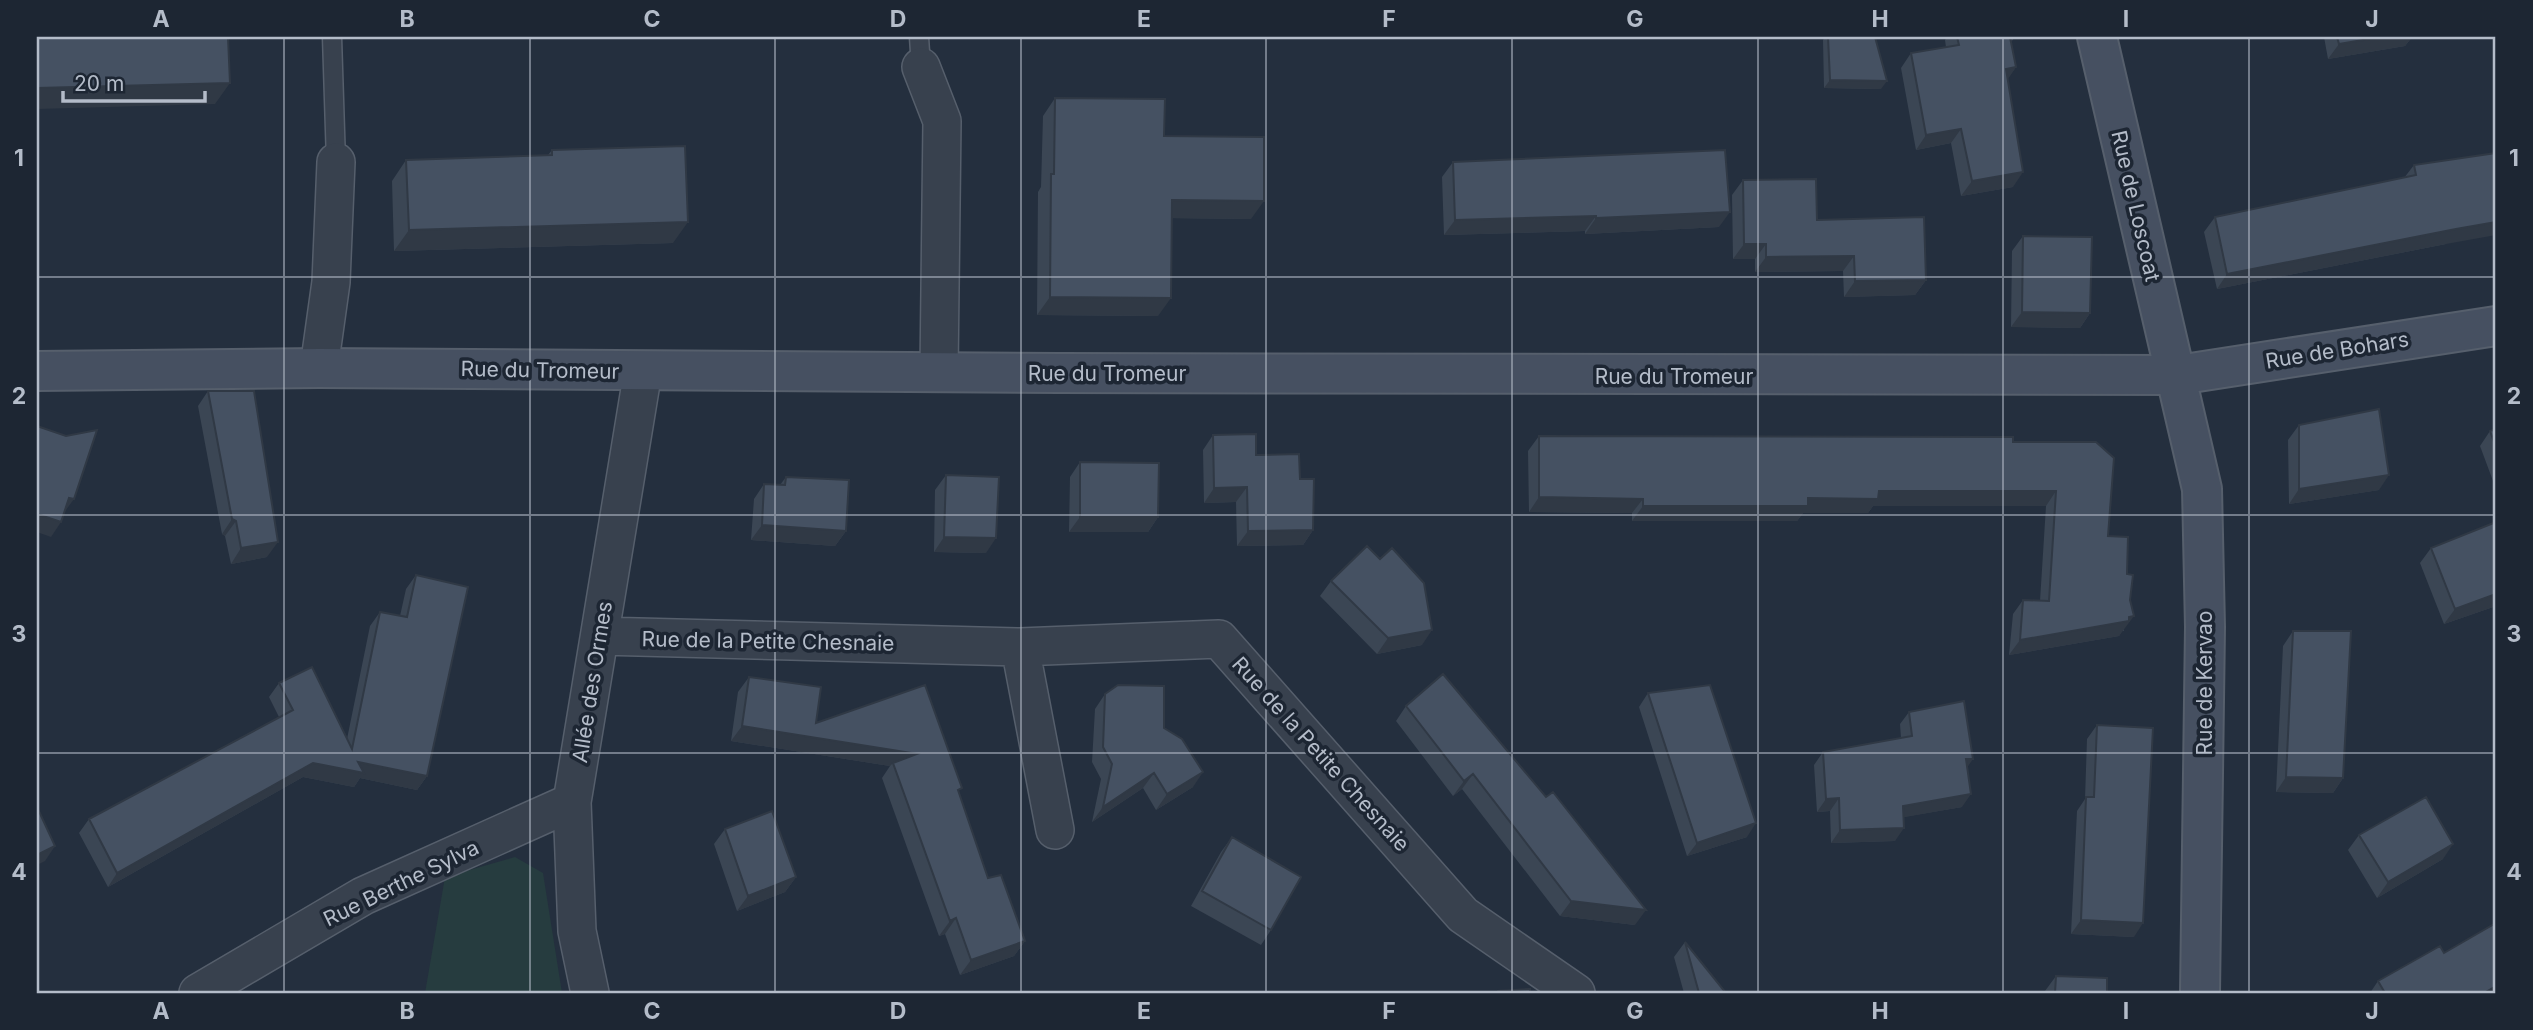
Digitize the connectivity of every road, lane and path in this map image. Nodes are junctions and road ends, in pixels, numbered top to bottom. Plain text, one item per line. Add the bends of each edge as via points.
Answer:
1 (332, 37) edge
2 (2097, 37) edge
3 (920, 52) edge
4 (336, 162) joint
5 (2496, 326) edge
6 (319, 368) junction
7 (37, 371) edge
8 (643, 371) junction
9 (939, 372) junction
10 (2178, 375) junction
11 (600, 636) junction
12 (1020, 647) junction
13 (572, 803) junction
14 (1055, 830) dead end
15 (198, 993) edge
16 (590, 993) edge
17 (1576, 993) edge
18 (2200, 993) edge

1 - 4 lane
2 - 10 main road, Rue de Loscoat
3 - 9 street via 942,121
4 - 6 street via 331,282
5 - 10 main road, Rue de Bohars
6 - 7 main road, Rue du Tromeur
6 - 8 main road, Rue du Tromeur
8 - 9 main road, Rue du Tromeur
8 - 11 street, Allée des Ormes
9 - 10 main road, Rue du Tromeur
10 - 18 main road, Rue de Kervao via 2202,489 2205,627
11 - 12 street, Rue de la Petite Chesnaie
11 - 13 street, Allée des Ormes
12 - 14 street
12 - 17 street, Rue de la Petite Chesnaie via 1219,639 1463,915
13 - 15 street, Rue Berthe Sylva via 363,897
13 - 16 street, Allée des Ormes via 577,931

